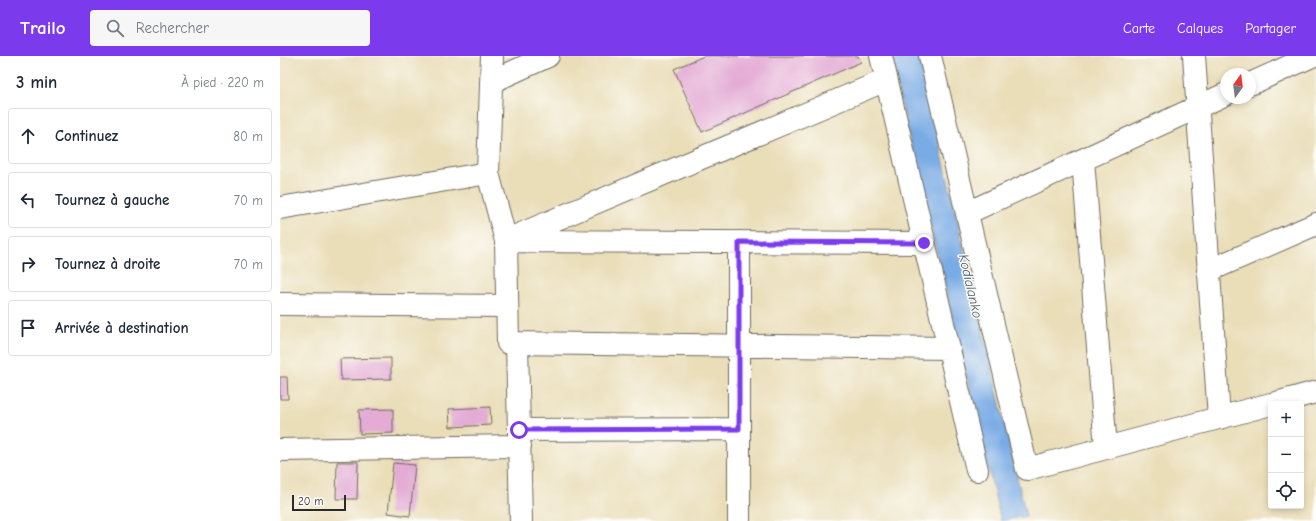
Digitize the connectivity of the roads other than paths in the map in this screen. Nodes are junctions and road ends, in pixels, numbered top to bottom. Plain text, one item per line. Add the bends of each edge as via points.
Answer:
1 (492, 56) edge
2 (548, 56) edge
3 (881, 56) edge
4 (1194, 56) edge
5 (1312, 56) edge
6 (932, 57) edge
7 (886, 80) junction
8 (1256, 81) edge
9 (490, 82) junction
10 (1220, 97) edge
11 (1197, 107) junction
12 (1083, 160) junction
13 (488, 173) junction
14 (280, 208) edge
15 (967, 213) junction
16 (1316, 224) edge
17 (506, 241) junction
18 (739, 242) junction
19 (924, 243) junction
20 (1208, 271) junction
21 (280, 304) edge
22 (508, 306) junction
23 (517, 344) junction
24 (739, 346) junction
25 (949, 348) junction
26 (1316, 392) edge
27 (1283, 401) edge
28 (1268, 405) edge
29 (1219, 418) junction
30 (739, 429) junction
31 (520, 438) junction
32 (1106, 448) junction
33 (280, 450) edge
34 (977, 470) dead end
35 (521, 521) edge
36 (739, 521) edge

1 - 9 street
2 - 9 street
3 - 7 street
4 - 11 street
5 - 8 street
6 - 15 street
7 - 17 street
7 - 19 street
9 - 13 street
10 - 11 street
11 - 12 street
11 - 20 street
12 - 15 street
12 - 32 street
13 - 14 street
13 - 17 street
15 - 32 street via 1027,469
16 - 20 street
17 - 18 street
17 - 22 street
18 - 19 street
18 - 24 street
19 - 25 street
20 - 29 street
21 - 22 street
22 - 23 street via 508,343
23 - 24 street
23 - 31 street
24 - 25 street
24 - 30 street
25 - 34 street
26 - 27 street
28 - 29 street
29 - 32 street
30 - 31 street
30 - 36 street
31 - 33 street
31 - 35 street

